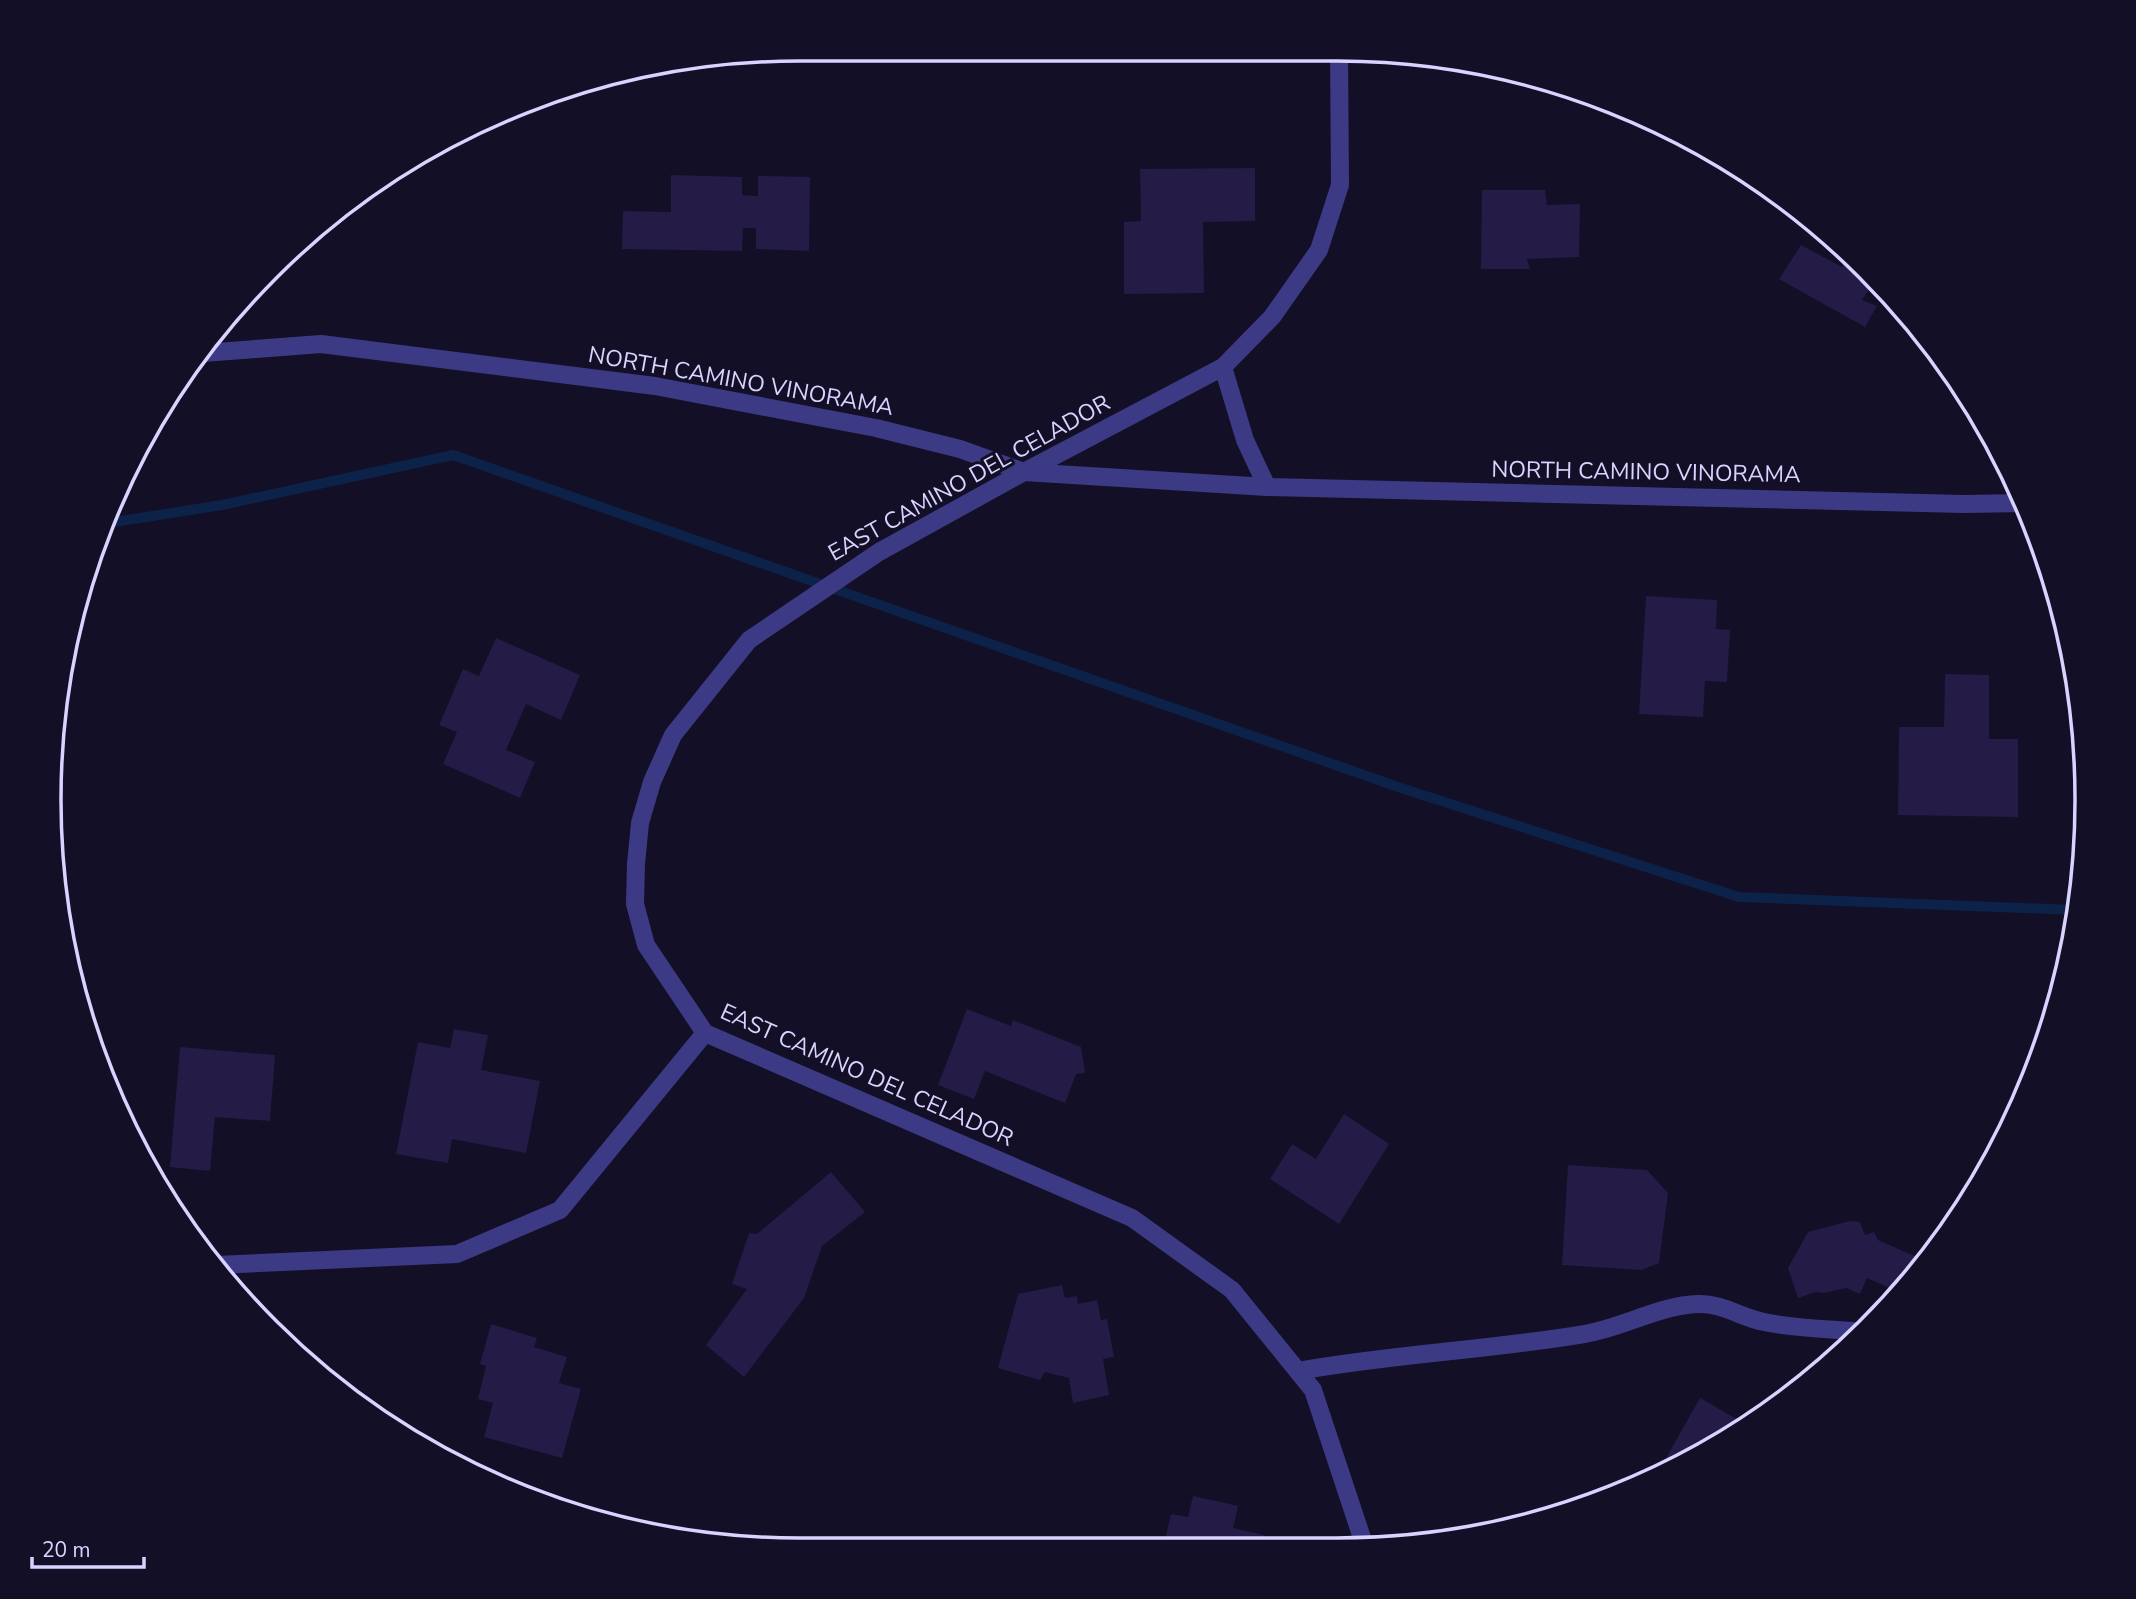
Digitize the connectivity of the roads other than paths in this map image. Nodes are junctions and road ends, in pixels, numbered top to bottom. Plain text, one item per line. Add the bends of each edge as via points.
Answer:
1 (1339, 61) edge
2 (212, 353) edge
3 (1223, 367) junction
4 (1024, 472) junction
5 (1267, 487) junction
6 (2013, 503) edge
7 (705, 1033) junction
8 (227, 1265) edge
9 (1850, 1331) edge
10 (1298, 1371) junction
11 (1362, 1537) edge

1 - 3 street, EAST CAMINO DEL CELADOR via 1340,185 1318,250 1272,317
2 - 4 street, NORTH CAMINO VINORAMA via 321,344 655,386 876,428 960,449
3 - 4 street, EAST CAMINO DEL CELADOR
3 - 5 street via 1245,440
4 - 5 street, NORTH CAMINO VINORAMA
4 - 7 street, EAST CAMINO DEL CELADOR via 879,552 749,640 673,735 640,823 635,904 646,945
5 - 6 street, NORTH CAMINO VINORAMA
7 - 8 street via 560,1210 457,1254
7 - 10 street, EAST CAMINO DEL CELADOR via 1132,1218 1232,1290
9 - 10 street via 1763,1322 1698,1304 1599,1332
10 - 11 street, EAST CAMINO DEL CELADOR via 1314,1390

